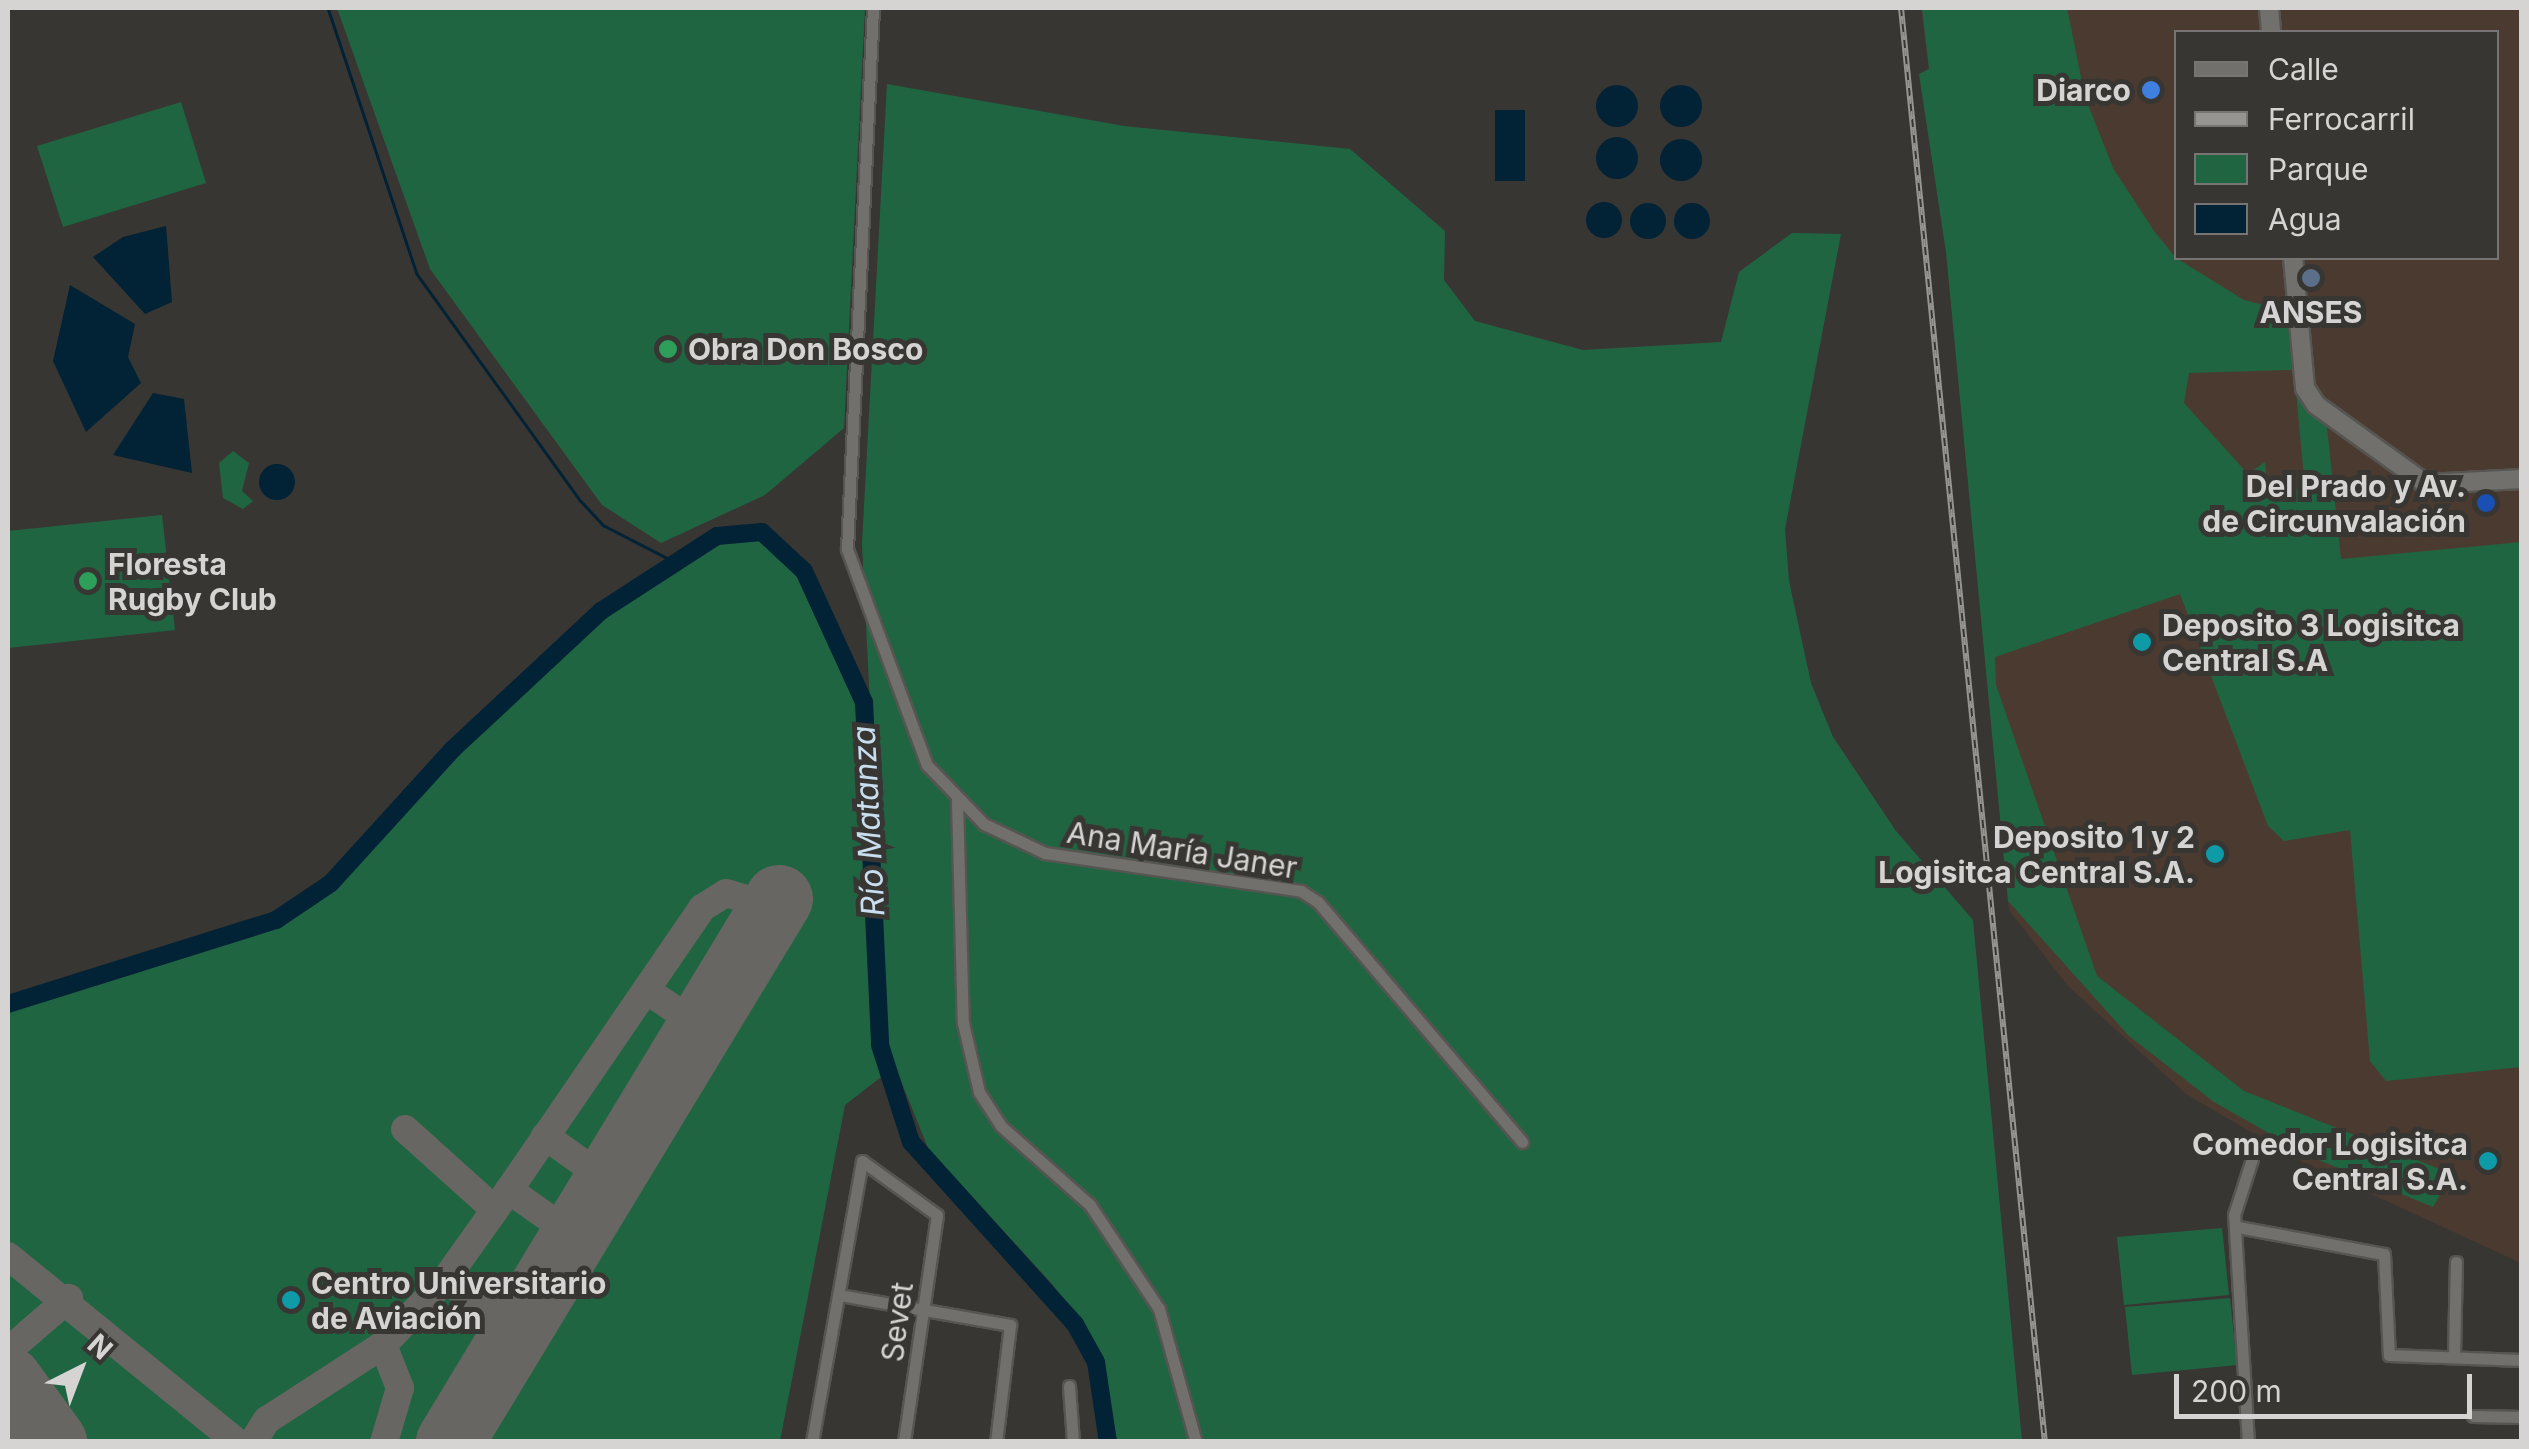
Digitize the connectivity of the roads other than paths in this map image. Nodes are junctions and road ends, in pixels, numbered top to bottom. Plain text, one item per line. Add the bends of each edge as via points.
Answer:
1 (873, 8) edge
2 (2293, 260) edge
3 (2522, 479) edge
4 (958, 800) junction
5 (1522, 1142) dead end
6 (2252, 1159) dead end
7 (2238, 1226) junction
8 (2456, 1262) dead end
9 (840, 1295) junction
10 (925, 1310) junction
11 (2454, 1354) junction
12 (2522, 1360) edge
13 (1070, 1386) dead end
14 (2473, 1416) dead end
15 (2522, 1417) edge
16 (812, 1442) edge
17 (904, 1442) edge
18 (996, 1442) edge
19 (1073, 1442) edge
20 (1196, 1442) edge
21 (2248, 1442) edge

1 - 4 street, Ana María Janer via 847,549 927,765
2 - 3 street via 2305,388 2316,405 2426,484
4 - 5 street, Ana María Janer via 1045,853 1301,891 1334,917
4 - 20 street via 963,1023 979,1092 1001,1126 1090,1205 1159,1309
6 - 7 street via 2239,1188
7 - 11 street via 2384,1254 2389,1355
7 - 21 street
8 - 11 street
9 - 10 street
9 - 10 street, Sevet via 862,1161 932,1210
9 - 16 street
10 - 17 street, Sevet
10 - 18 street via 1010,1325
11 - 12 street
13 - 19 street
14 - 15 street

